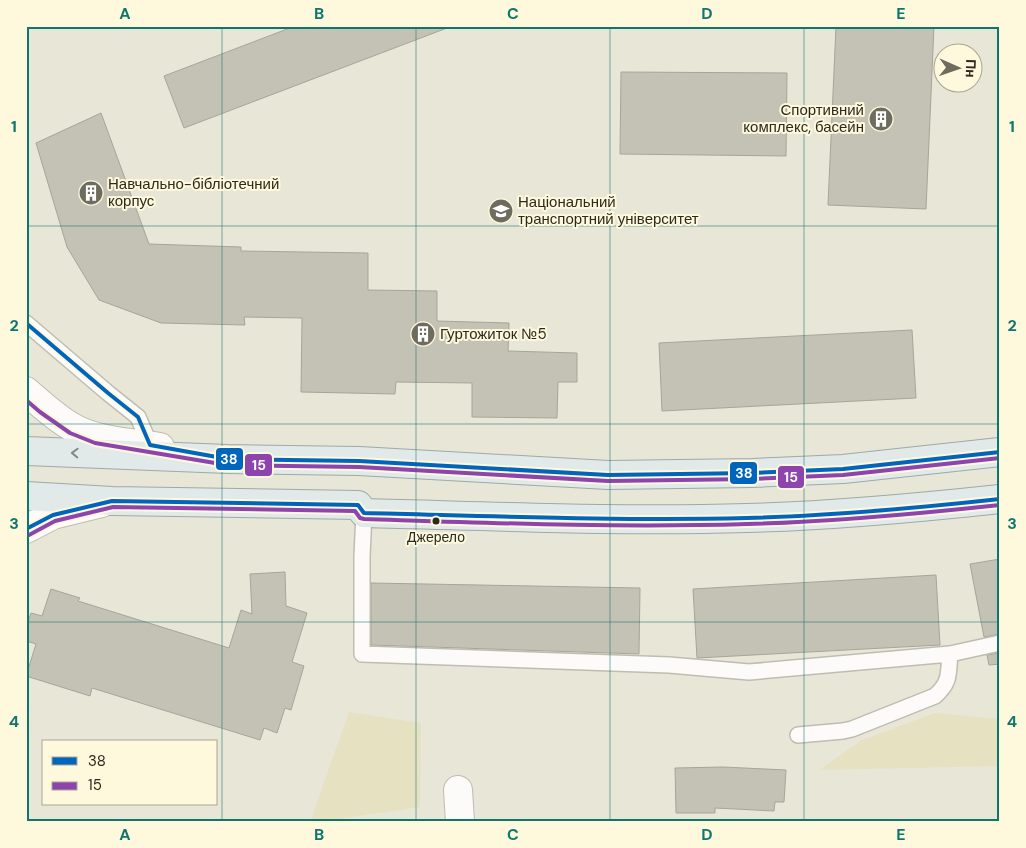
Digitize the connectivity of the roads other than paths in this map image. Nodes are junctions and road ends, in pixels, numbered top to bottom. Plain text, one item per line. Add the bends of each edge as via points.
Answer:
1 (26, 323) edge
2 (26, 391) edge
3 (150, 445) junction
4 (26, 451) edge
5 (1000, 452) edge
6 (228, 458) junction
7 (26, 496) edge
8 (1000, 499) edge
9 (112, 500) junction
10 (364, 513) junction
11 (26, 529) edge
12 (1000, 643) edge
13 (950, 654) junction
14 (798, 735) dead end
15 (458, 790) dead end
16 (460, 822) edge

1 - 3 lane via 138,417
2 - 3 street via 73,428 97,437
3 - 6 street
6 -> 4 main road
5 - 6 main road via 843,469 608,476 359,460
7 - 9 main road
8 - 10 main road via 841,514 746,518 609,519
9 - 10 main road via 358,505
9 - 11 street via 53,515
10 - 13 lane via 362,654 669,665 749,672
12 - 13 lane
13 - 14 lane via 947,681 935,696 852,729
15 - 16 street

